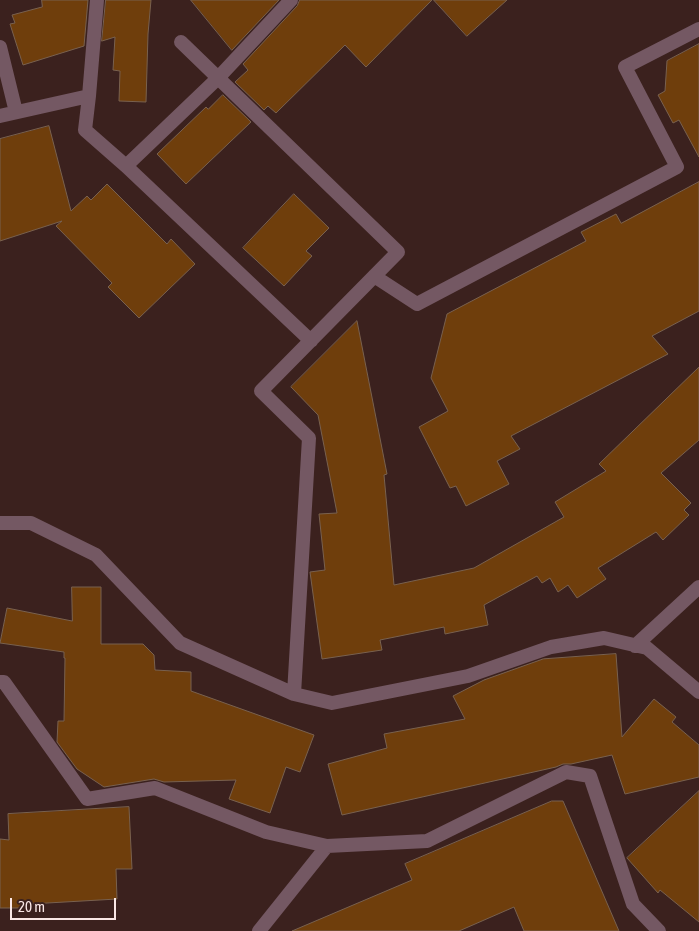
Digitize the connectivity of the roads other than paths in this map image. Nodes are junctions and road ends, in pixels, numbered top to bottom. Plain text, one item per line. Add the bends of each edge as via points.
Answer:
1 (97, 0) edge
2 (292, 0) edge
3 (699, 28) edge
4 (181, 42) dead end
5 (0, 47) edge
6 (218, 78) junction
7 (89, 96) junction
8 (16, 112) junction
9 (0, 116) edge
10 (126, 166) junction
11 (374, 276) junction
12 (311, 341) junction
13 (0, 523) edge
14 (699, 587) edge
15 (635, 646) junction
16 (0, 682) edge
17 (699, 692) edge
18 (294, 694) junction
19 (327, 846) junction
20 (258, 931) edge
21 (659, 931) edge

1 - 7 street
2 - 6 street
3 - 11 street via 625,67 677,167 417,304
4 - 6 street
5 - 8 street
6 - 10 street
6 - 11 street via 398,252
7 - 8 street
7 - 10 street via 85,130
8 - 9 street
10 - 12 street
11 - 12 street
12 - 18 street via 261,391 309,438
13 - 18 street via 31,523 96,555 180,643
14 - 15 street
15 - 17 street via 647,648
15 - 18 street via 604,638 551,646 468,676 332,702
16 - 19 street via 4,682 87,799 155,788 266,832
19 - 20 street
19 - 21 street via 427,841 566,772 590,776 634,904

